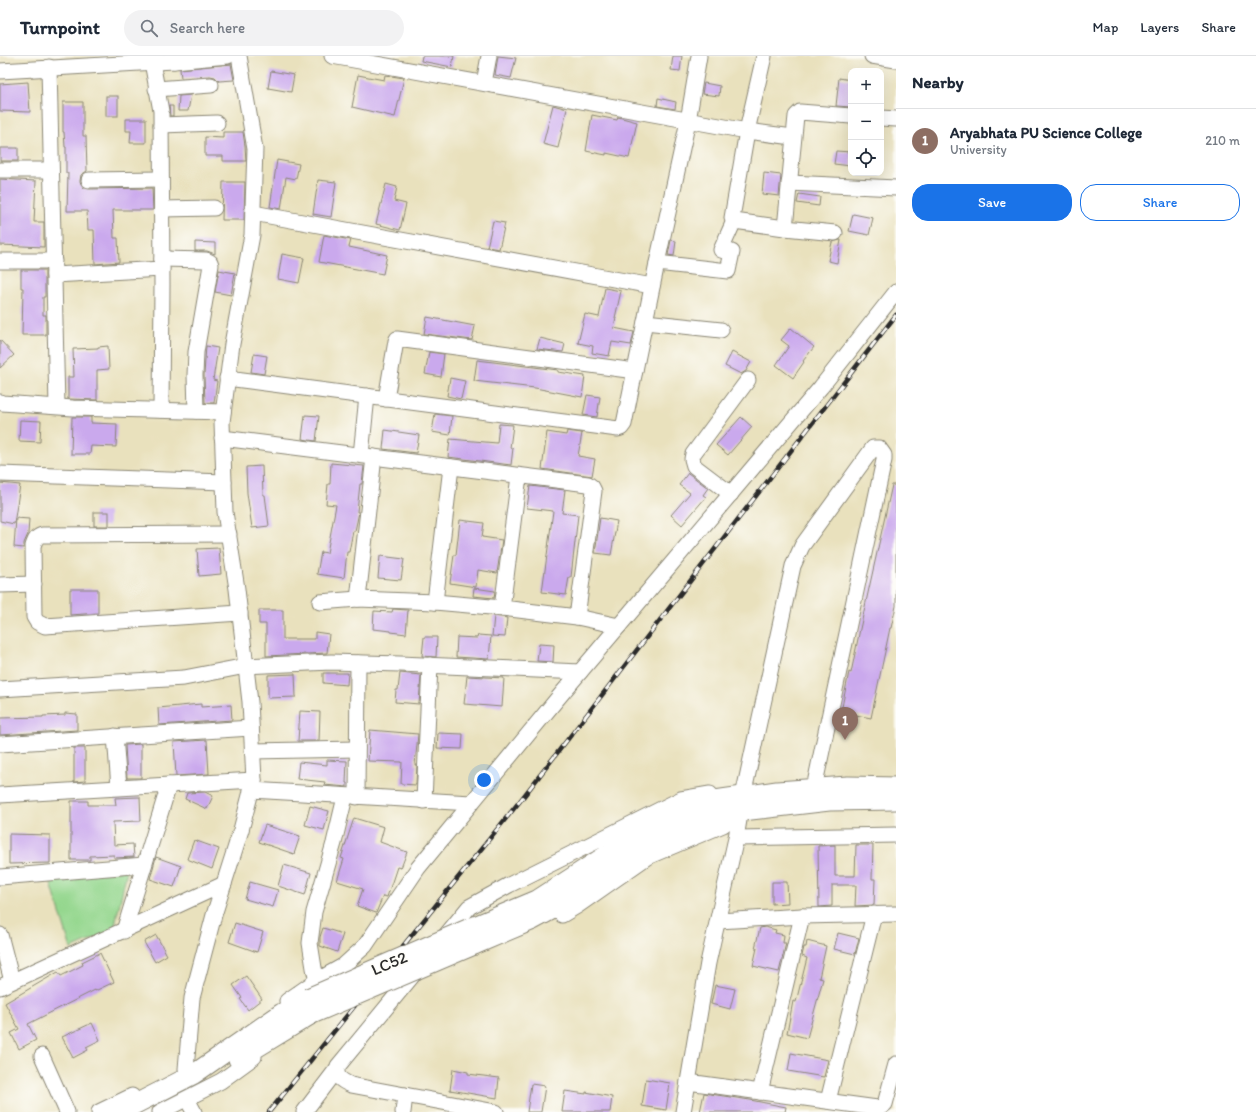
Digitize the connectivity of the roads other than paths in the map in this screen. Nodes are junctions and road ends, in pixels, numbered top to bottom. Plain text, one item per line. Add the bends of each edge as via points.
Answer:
1 (228, 56) edge
2 (239, 56) edge
3 (332, 56) edge
4 (489, 56) edge
5 (698, 56) edge
6 (764, 56) edge
7 (872, 56) edge
8 (174, 58) edge
9 (896, 60) edge
10 (152, 62) junction
11 (49, 67) junction
12 (0, 71) edge
13 (484, 84) junction
14 (211, 85) dead end
15 (156, 89) junction
16 (848, 116) edge
17 (884, 118) edge
18 (896, 119) edge
19 (688, 121) junction
20 (216, 123) dead end
21 (161, 125) junction
22 (747, 131) junction
23 (793, 137) junction
24 (0, 170) edge
25 (52, 170) junction
26 (161, 179) junction
27 (89, 180) dead end
28 (789, 183) junction
29 (896, 188) edge
30 (214, 208) dead end
31 (162, 209) junction
32 (253, 213) junction
33 (734, 221) junction
34 (785, 228) junction
35 (834, 233) dead end
36 (0, 261) edge
37 (657, 263) junction
38 (162, 264) junction
39 (54, 268) junction
40 (652, 286) junction
41 (896, 292) edge
42 (645, 322) junction
43 (721, 330) dead end
44 (635, 371) junction
45 (227, 378) junction
46 (748, 380) dead end
47 (367, 396) junction
48 (386, 399) junction
49 (0, 402) edge
50 (57, 406) junction
51 (161, 410) junction
52 (196, 411) junction
53 (223, 412) junction
54 (222, 438) junction
55 (367, 456) junction
56 (451, 467) junction
57 (0, 474) edge
58 (519, 476) junction
59 (224, 482) junction
60 (731, 494) junction
61 (228, 534) junction
62 (0, 584) edge
63 (34, 584) junction
64 (358, 599) junction
65 (320, 602) dead end
66 (435, 602) junction
67 (502, 608) junction
68 (240, 613) junction
69 (577, 617) junction
70 (619, 626) junction
71 (358, 662) junction
72 (430, 665) junction
73 (246, 666) junction
74 (580, 672) junction
75 (0, 690) edge
76 (251, 728) junction
77 (115, 736) junction
78 (0, 744) edge
79 (357, 749) junction
80 (252, 751) junction
81 (169, 785) junction
82 (252, 785) junction
83 (896, 787) edge
84 (119, 788) junction
85 (814, 788) junction
86 (0, 795) edge
87 (351, 797) junction
88 (424, 800) junction
89 (896, 800) edge
90 (471, 803) junction
91 (742, 804) junction
92 (896, 835) edge
93 (736, 838) junction
94 (144, 865) junction
95 (0, 878) edge
96 (224, 884) junction
97 (874, 914) junction
98 (896, 914) edge
99 (562, 915) dead end
100 (802, 916) junction
101 (718, 921) junction
102 (124, 931) junction
103 (0, 935) edge
104 (316, 981) junction
105 (6, 984) edge
106 (310, 1006) junction
107 (42, 1056) dead end
108 (896, 1064) edge
109 (186, 1069) junction
110 (336, 1070) junction
111 (688, 1082) junction
112 (760, 1092) junction
113 (405, 1095) junction
114 (828, 1101) junction
115 (190, 1105) edge
116 (67, 1112) edge
117 (99, 1112) edge
118 (120, 1112) edge
119 (145, 1112) edge
120 (160, 1112) edge
121 (304, 1112) edge
122 (403, 1112) edge
123 (496, 1112) edge
124 (683, 1112) edge

1 - 8 street
2 - 32 street via 256,149
3 - 13 street
4 - 13 street
5 - 19 street
6 - 22 street
7 - 9 street
8 - 10 street
10 - 11 street
10 - 15 street
11 - 12 street
11 - 25 street
13 - 19 street
14 - 15 street
15 - 21 street
16 - 23 street via 800,112 796,116
17 - 18 street
19 - 22 street
19 - 37 street
20 - 21 street
21 - 26 street
22 - 23 street
22 - 33 street via 732,218
23 - 28 street
24 - 25 street
25 - 39 street
26 - 27 street
26 - 31 street
28 - 29 street
28 - 34 street
30 - 31 street
31 - 38 street
32 - 40 street
32 - 45 street via 252,235
33 - 34 street
33 - 37 street via 721,250 732,252 728,271
34 - 35 street
36 - 39 street
37 - 40 street
38 - 39 street
38 - 51 street
38 - 52 street via 206,260 211,265 196,352
39 - 50 street
40 - 42 street
41 - 60 street via 821,388
42 - 43 street
42 - 44 street
44 - 48 street via 624,424 618,429
44 - 48 street via 397,339
45 - 47 street
45 - 53 street
46 - 60 street via 693,454 692,459 694,466
47 - 48 street
47 - 55 street
49 - 50 street
50 - 51 street
51 - 52 street
52 - 53 street
53 - 54 street
54 - 55 street
54 - 59 street
55 - 56 street
55 - 64 street
56 - 58 street
56 - 66 street
57 - 59 street
58 - 67 street
58 - 69 street via 588,484 594,491
59 - 61 street
60 - 70 street
61 - 63 street via 42,535 34,540 33,546
61 - 68 street
62 - 63 street
63 - 68 street via 34,617 37,622 46,626
64 - 65 street
64 - 66 street
66 - 67 street
67 - 69 street
68 - 73 street
69 - 70 street
70 - 74 street
71 - 72 street
71 - 73 street
71 - 79 street
72 - 74 street
72 - 88 street
73 - 75 street via 184,678
73 - 76 street
74 - 90 street
76 - 77 street
76 - 80 street
77 - 78 street
77 - 84 street
79 - 80 street
79 - 87 street
80 - 82 street
81 - 82 street
81 - 84 street
81 - 94 street
82 - 87 street
82 - 96 street
83 - 85 main road
84 - 86 street
85 - 91 main road via 777,791
85 - 91 street via 884,460 879,448 873,448 796,556
87 - 88 street
87 - 104 street via 334,843 314,912 310,943
88 - 90 street
89 - 91 main road
90 - 104 street via 418,868 365,946 344,966
91 - 93 street
91 - 99 street via 723,825 647,857
91 - 106 main road, LC52, bridge via 708,815 666,834 557,907 533,920 472,937
91 - 110 street via 732,790 681,799 469,907
92 - 93 street
93 - 101 street
94 - 95 street
94 - 102 street
96 - 102 street
96 - 109 street via 192,998
97 - 98 street
97 - 100 street
97 - 114 street
100 - 101 street
100 - 112 street
101 - 111 street via 708,963
102 - 105 street
103 - 105 street
104 - 109 street
104 - 115 street via 326,1013 250,1060
106 - 118 main road via 282,1013 194,1074
106 - 119 main road via 202,1081
107 - 116 street
108 - 114 street via 885,1104 881,1107
109 - 117 street
110 - 113 street via 342,1080 351,1085
110 - 121 street
111 - 112 street
111 - 124 street
112 - 114 street
113 - 122 street
113 - 123 street
115 - 120 street

